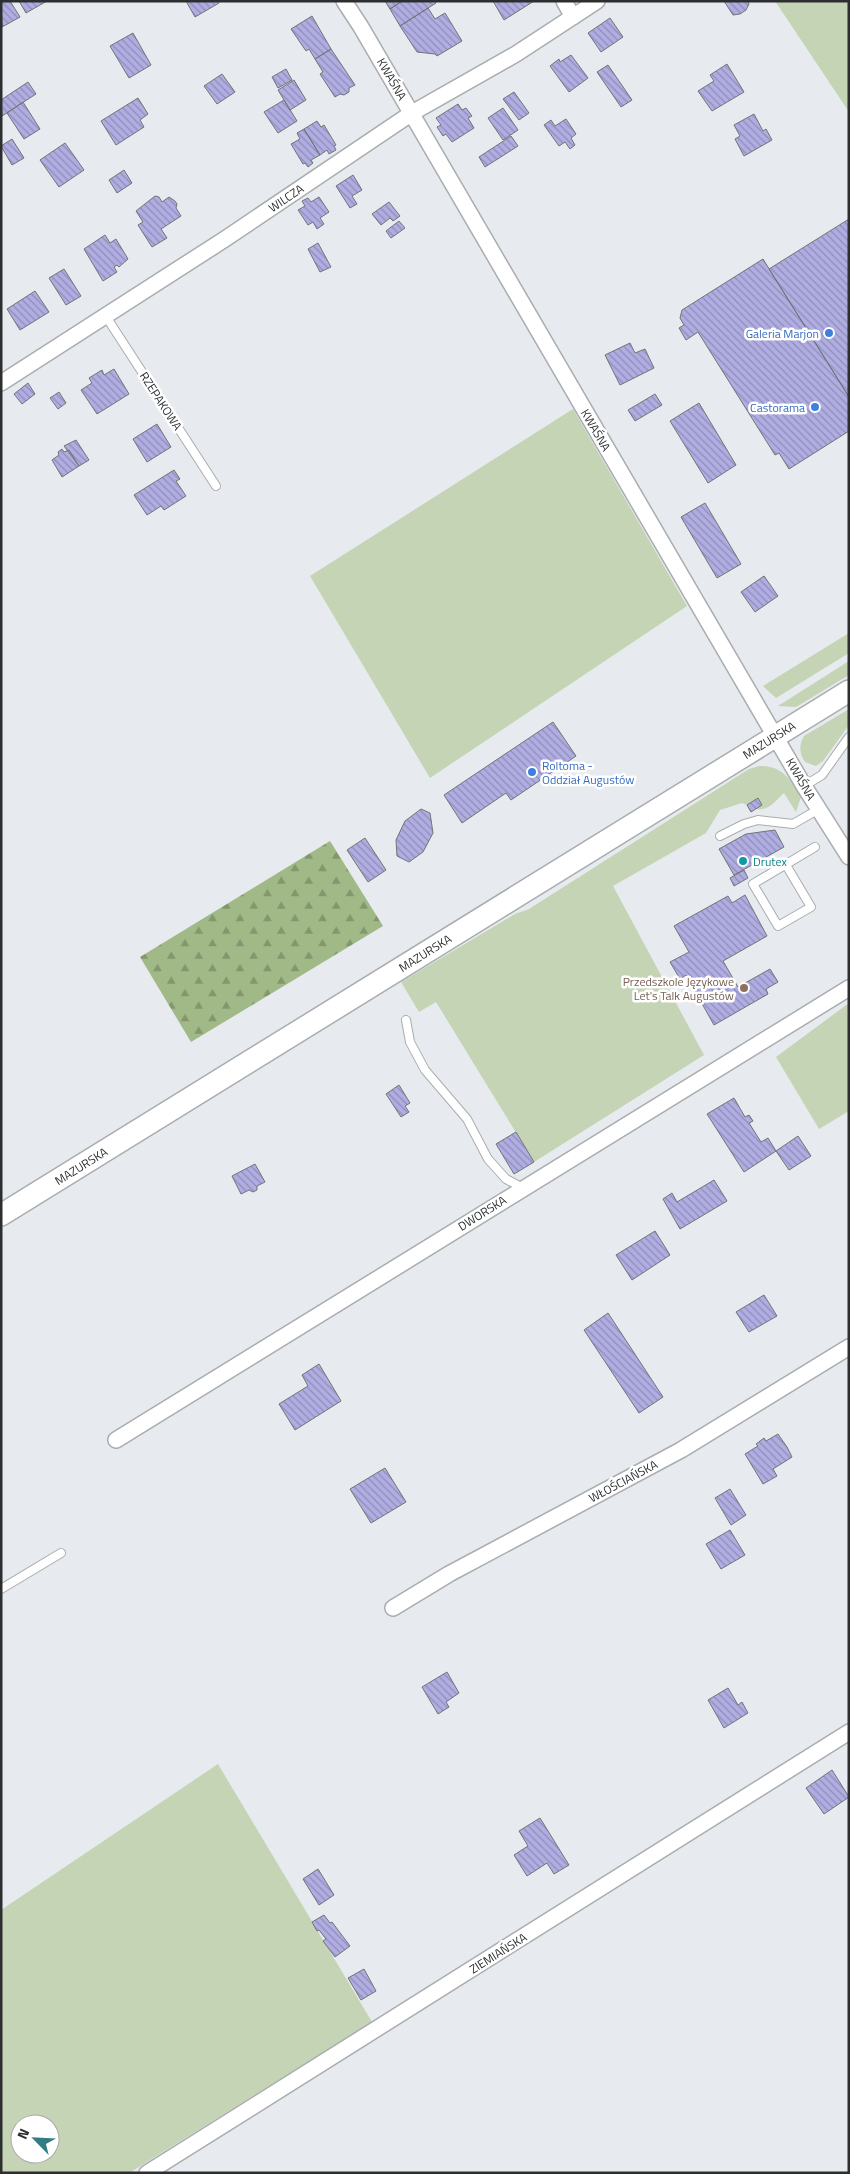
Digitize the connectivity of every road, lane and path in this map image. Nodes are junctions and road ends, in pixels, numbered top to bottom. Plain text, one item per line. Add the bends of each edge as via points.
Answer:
1 (344, 1) edge
2 (564, 1) edge
3 (597, 1) edge
4 (573, 17) junction
5 (412, 113) junction
6 (105, 315) junction
7 (1, 382) edge
8 (216, 486) dead end
9 (849, 691) edge
10 (776, 736) junction
11 (849, 737) edge
12 (804, 786) junction
13 (819, 808) junction
14 (720, 836) dead end
15 (815, 847) dead end
16 (849, 857) edge
17 (786, 865) junction
18 (849, 988) edge
19 (406, 1020) dead end
20 (523, 1188) junction
21 (1, 1215) edge
22 (849, 1348) edge
23 (116, 1440) dead end
24 (61, 1553) dead end
25 (1, 1589) edge
26 (393, 1608) dead end
27 (849, 1732) edge
28 (147, 2173) edge

1 - 5 street, KWAŚNA
2 - 4 street
3 - 4 street, WILCZA
4 - 5 street, WILCZA via 516,54
5 - 6 street, WILCZA
5 - 10 street, KWAŚNA
6 - 7 street, WILCZA
6 - 8 lane, RZEPAKOWA
9 - 10 main road, MAZURSKA
10 - 12 street, KWAŚNA
10 - 21 main road, MAZURSKA
11 - 12 lane via 822,775
12 - 13 street, KWAŚNA
13 - 14 lane via 793,824 758,820
13 - 16 street, KWAŚNA
15 - 17 lane
17 - 17 lane via 753,884 778,926 811,907
18 - 20 street, DWORSKA
19 - 20 lane via 410,1042 425,1070 467,1119 488,1159 506,1179
20 - 23 street, DWORSKA
22 - 26 street, WŁOŚCIAŃSKA via 682,1450 449,1574
24 - 25 lane
27 - 28 street, ZIEMIAŃSKA

